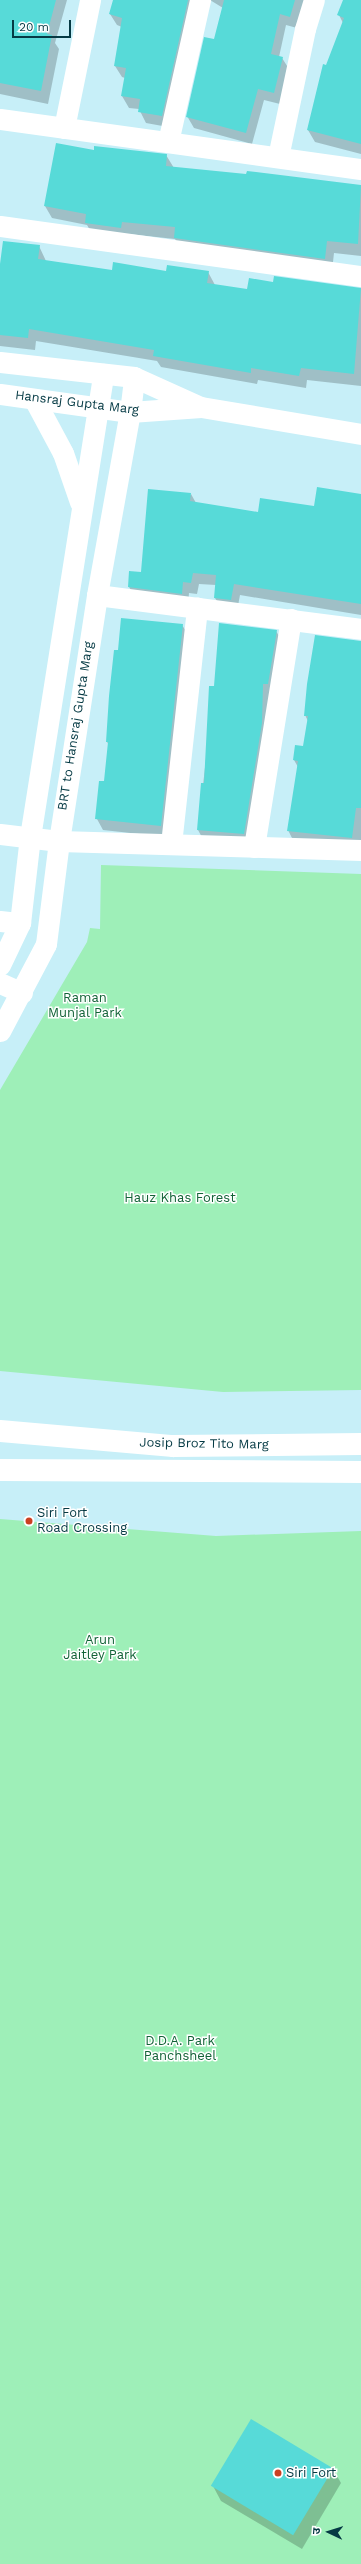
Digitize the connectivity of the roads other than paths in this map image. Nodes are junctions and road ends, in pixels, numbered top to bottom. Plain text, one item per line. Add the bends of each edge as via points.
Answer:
1 (90, 0) edge
2 (200, 0) edge
3 (314, 0) edge
4 (0, 119) edge
5 (64, 128) junction
6 (168, 142) junction
7 (278, 157) junction
8 (361, 169) edge
9 (0, 226) edge
10 (361, 276) edge
11 (0, 362) edge
12 (103, 374) junction
13 (134, 377) junction
14 (0, 394) edge
15 (34, 399) junction
16 (201, 407) junction
17 (98, 408) junction
18 (130, 412) junction
19 (361, 434) edge
20 (82, 508) junction
21 (96, 595) junction
22 (197, 607) junction
23 (291, 619) junction
24 (361, 629) edge
25 (0, 834) edge
26 (30, 836) junction
27 (59, 841) junction
28 (171, 844) junction
29 (254, 847) junction
30 (361, 850) edge
31 (10, 922) edge
32 (0, 965) edge
33 (0, 983) edge
34 (22, 993) junction
35 (0, 1031) edge
36 (0, 1431) edge
37 (361, 1444) edge
38 (0, 1470) edge
39 (361, 1472) edge

1 - 5 street
2 - 6 street
3 - 7 street via 305,29
4 - 5 street
5 - 6 street
6 - 7 street
7 - 8 street
9 - 10 street
11 - 12 street, Hansraj Gupta Marg
12 - 13 street, Hansraj Gupta Marg
12 - 17 street
13 - 16 street, Hansraj Gupta Marg
13 - 18 street, BRT to Hansraj Gupta Marg
14 - 15 street, Hansraj Gupta Marg
15 - 17 street, Hansraj Gupta Marg
15 - 20 street via 63,453
16 - 18 street, Hansraj Gupta Marg
16 - 19 street, Hansraj Gupta Marg
17 - 18 street, Hansraj Gupta Marg
17 - 20 street
18 - 21 street, BRT to Hansraj Gupta Marg
20 - 26 street
21 - 22 street
21 - 27 street, BRT to Hansraj Gupta Marg
22 - 23 street
22 - 28 street
23 - 24 street
23 - 29 street
25 - 26 street
26 - 27 street
26 - 31 street
27 - 28 street
27 - 34 street, BRT to Hansraj Gupta Marg via 46,944
28 - 29 street
29 - 30 street
31 - 32 street
33 - 34 street
34 - 35 street, BRT to Hansraj Gupta Marg
36 - 37 main road, Josip Broz Tito Marg via 173,1446
38 - 39 main road, Josip Broz Tito Marg

